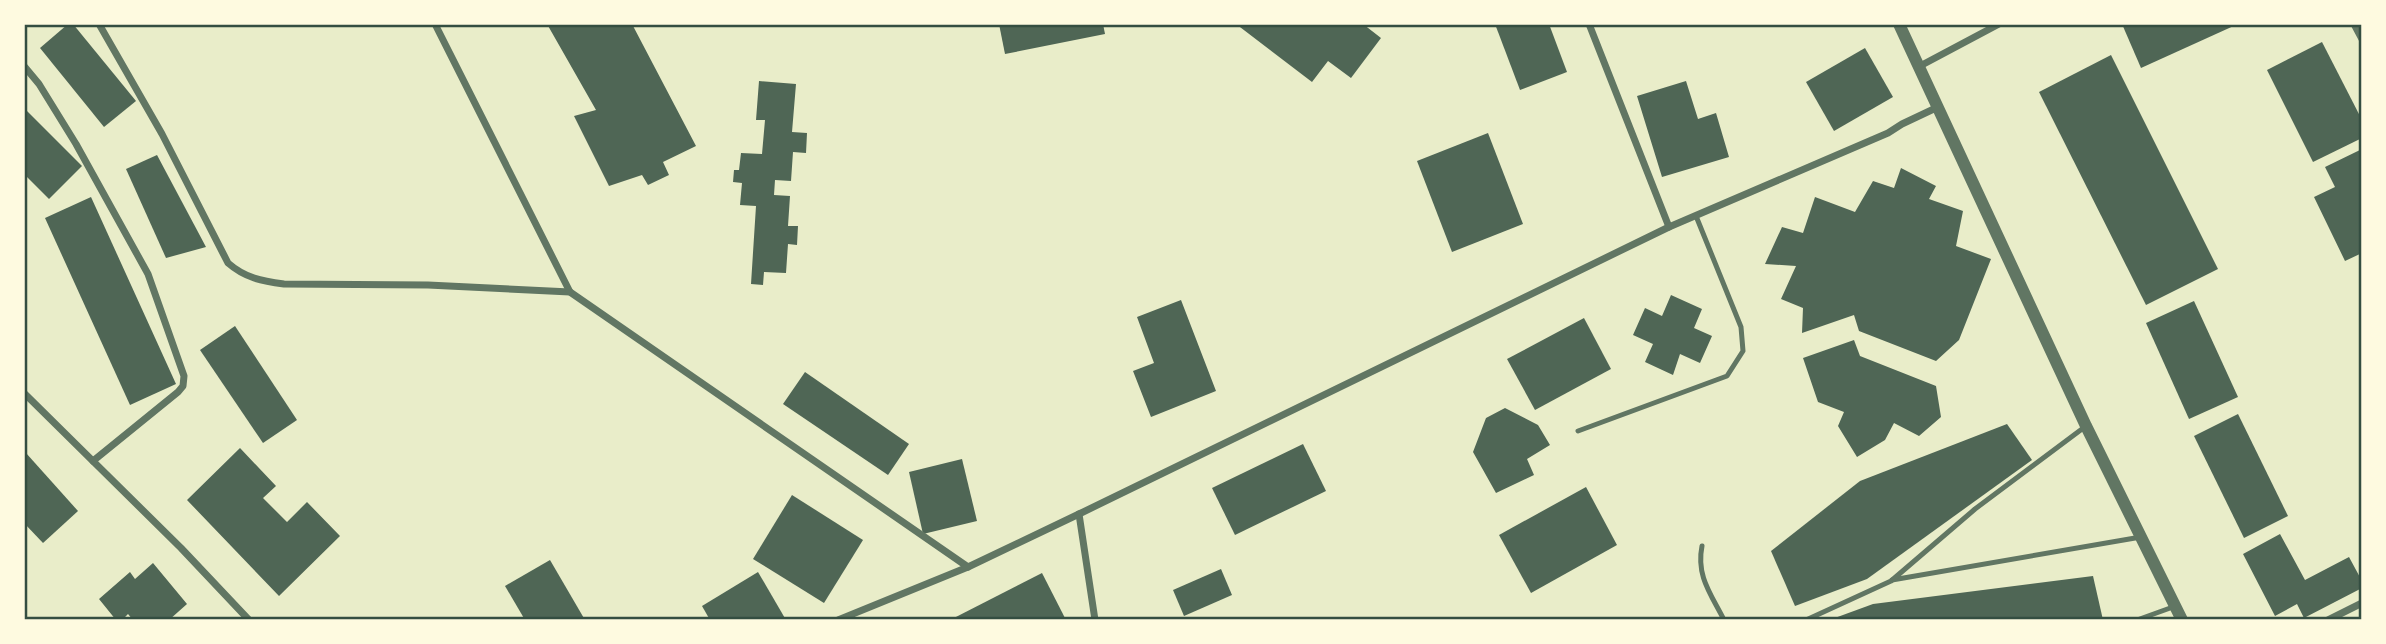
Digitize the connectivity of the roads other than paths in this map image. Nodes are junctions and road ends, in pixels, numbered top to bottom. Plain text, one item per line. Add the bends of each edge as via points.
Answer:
1 (99, 24) edge
2 (435, 24) edge
3 (1589, 24) edge
4 (1899, 24) edge
5 (1999, 24) edge
6 (2354, 24) edge
7 (2361, 39) edge
8 (24, 66) edge
9 (1920, 66) junction
10 (1938, 107) junction
11 (1696, 216) junction
12 (1669, 228) junction
13 (570, 292) junction
14 (24, 393) edge
15 (2086, 426) junction
16 (1578, 431) dead end
17 (93, 461) junction
18 (1079, 514) junction
19 (2141, 537) junction
20 (1702, 546) dead end
21 (968, 567) junction
22 (1891, 580) junction
23 (2361, 603) edge
24 (2174, 606) junction
25 (249, 620) edge
26 (838, 620) edge
27 (1095, 620) edge
28 (1724, 620) edge
29 (1806, 620) edge
30 (2137, 620) edge
31 (2182, 620) edge
32 (2328, 620) edge

1 - 13 street via 237,271 284,284
2 - 13 street
3 - 12 street
4 - 9 street
5 - 9 street
6 - 7 street
8 - 17 street via 76,144 148,274 184,376 178,391
9 - 10 street
10 - 11 street
10 - 15 street
11 - 12 street
11 - 16 lane via 1741,327 1743,351 1727,376
12 - 18 street
13 - 21 street
14 - 17 street
15 - 19 street
15 - 22 lane via 1975,509
17 - 25 street
18 - 21 street
18 - 27 street
19 - 22 lane
19 - 24 street
20 - 28 lane via 1699,562
21 - 26 street
22 - 29 lane
23 - 32 street
24 - 30 lane
24 - 31 street

